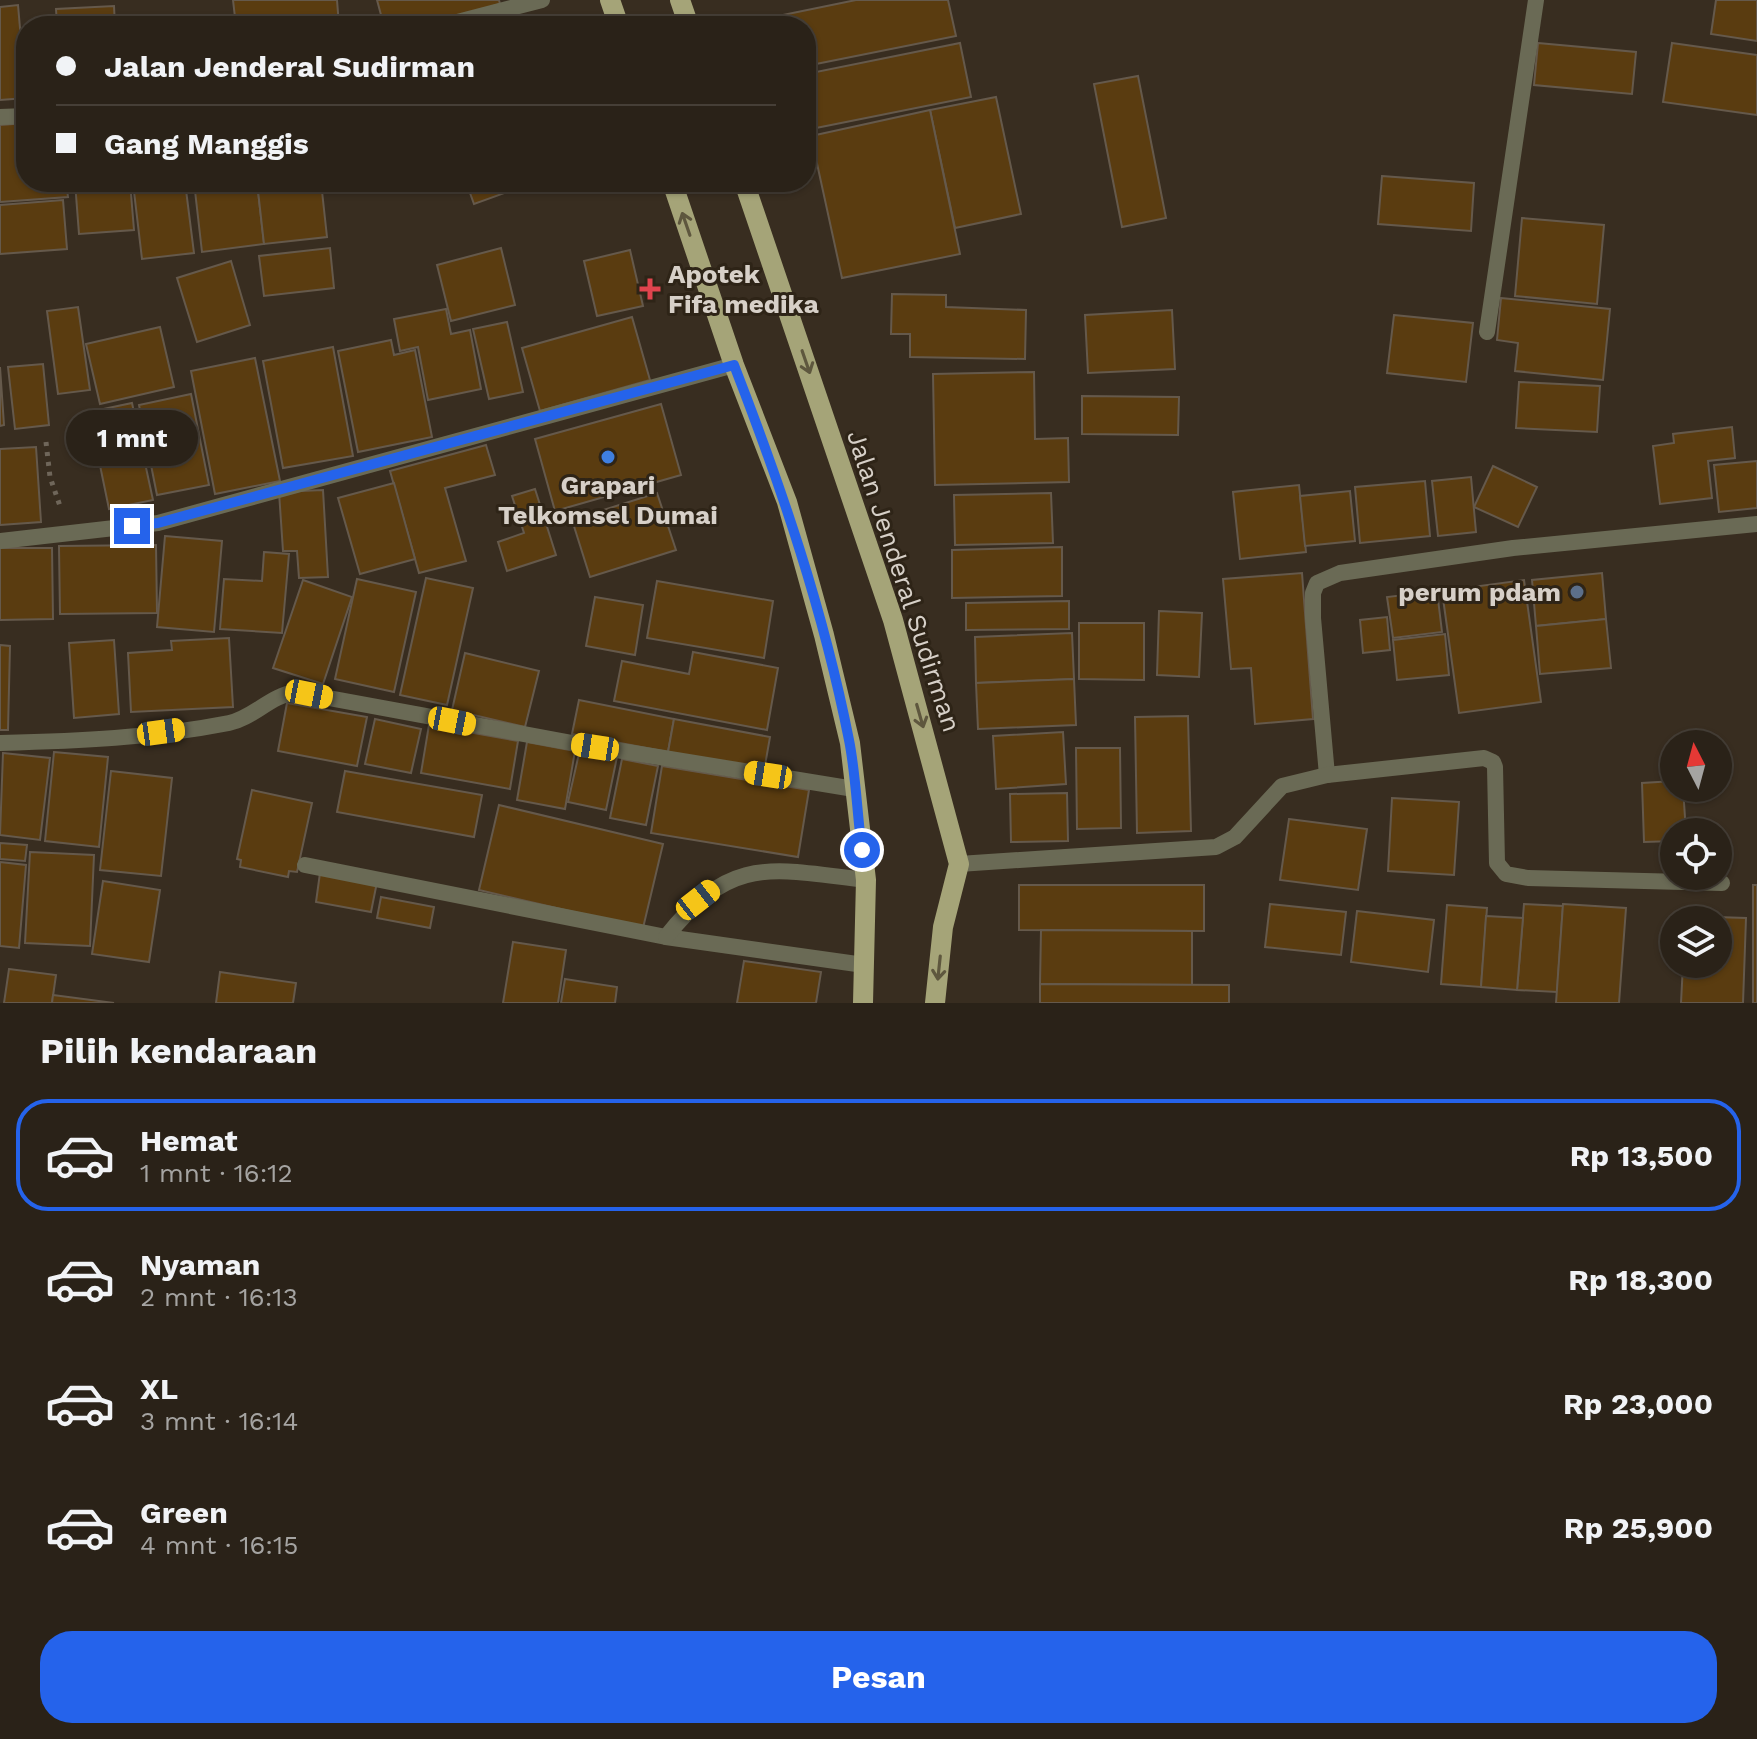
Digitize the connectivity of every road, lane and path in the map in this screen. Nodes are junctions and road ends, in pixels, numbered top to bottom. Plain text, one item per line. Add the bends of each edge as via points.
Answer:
1 (542, 0) edge
2 (1536, 0) edge
3 (480, 16) edge
4 (675, 192) edge
5 (747, 192) edge
6 (1487, 332) dead end
7 (734, 365) junction
8 (46, 442) dead end
9 (1757, 524) edge
10 (79, 533) junction
11 (0, 541) edge
12 (0, 743) edge
13 (1327, 775) junction
14 (854, 789) junction
15 (959, 864) junction
16 (305, 865) dead end
17 (866, 880) junction
18 (1660, 881) edge
19 (666, 937) junction
20 (864, 965) junction
21 (863, 1003) edge
22 (935, 1003) edge

1 - 3 street
2 - 6 street
7 -> 4 main road
5 -> 15 main road, Jalan Jenderal Sudirman via 893,620
7 - 10 street via 173,519
7 - 14 main road via 795,531 850,743
8 - 10 path via 50,477 62,511
9 - 13 street via 1513,548 1340,573 1317,583 1313,618
10 - 11 street
12 - 14 street via 100,741 232,723 296,692
13 - 15 street via 1275,790 1235,837 1216,847
13 - 18 street via 1490,759 1495,767 1497,863 1506,874
14 - 17 main road
15 -> 22 main road, Jalan Jenderal Sudirman via 943,927
16 - 19 street
17 - 19 street via 793,871 734,876 698,900
17 - 20 main road
19 - 20 street
20 - 21 main road

